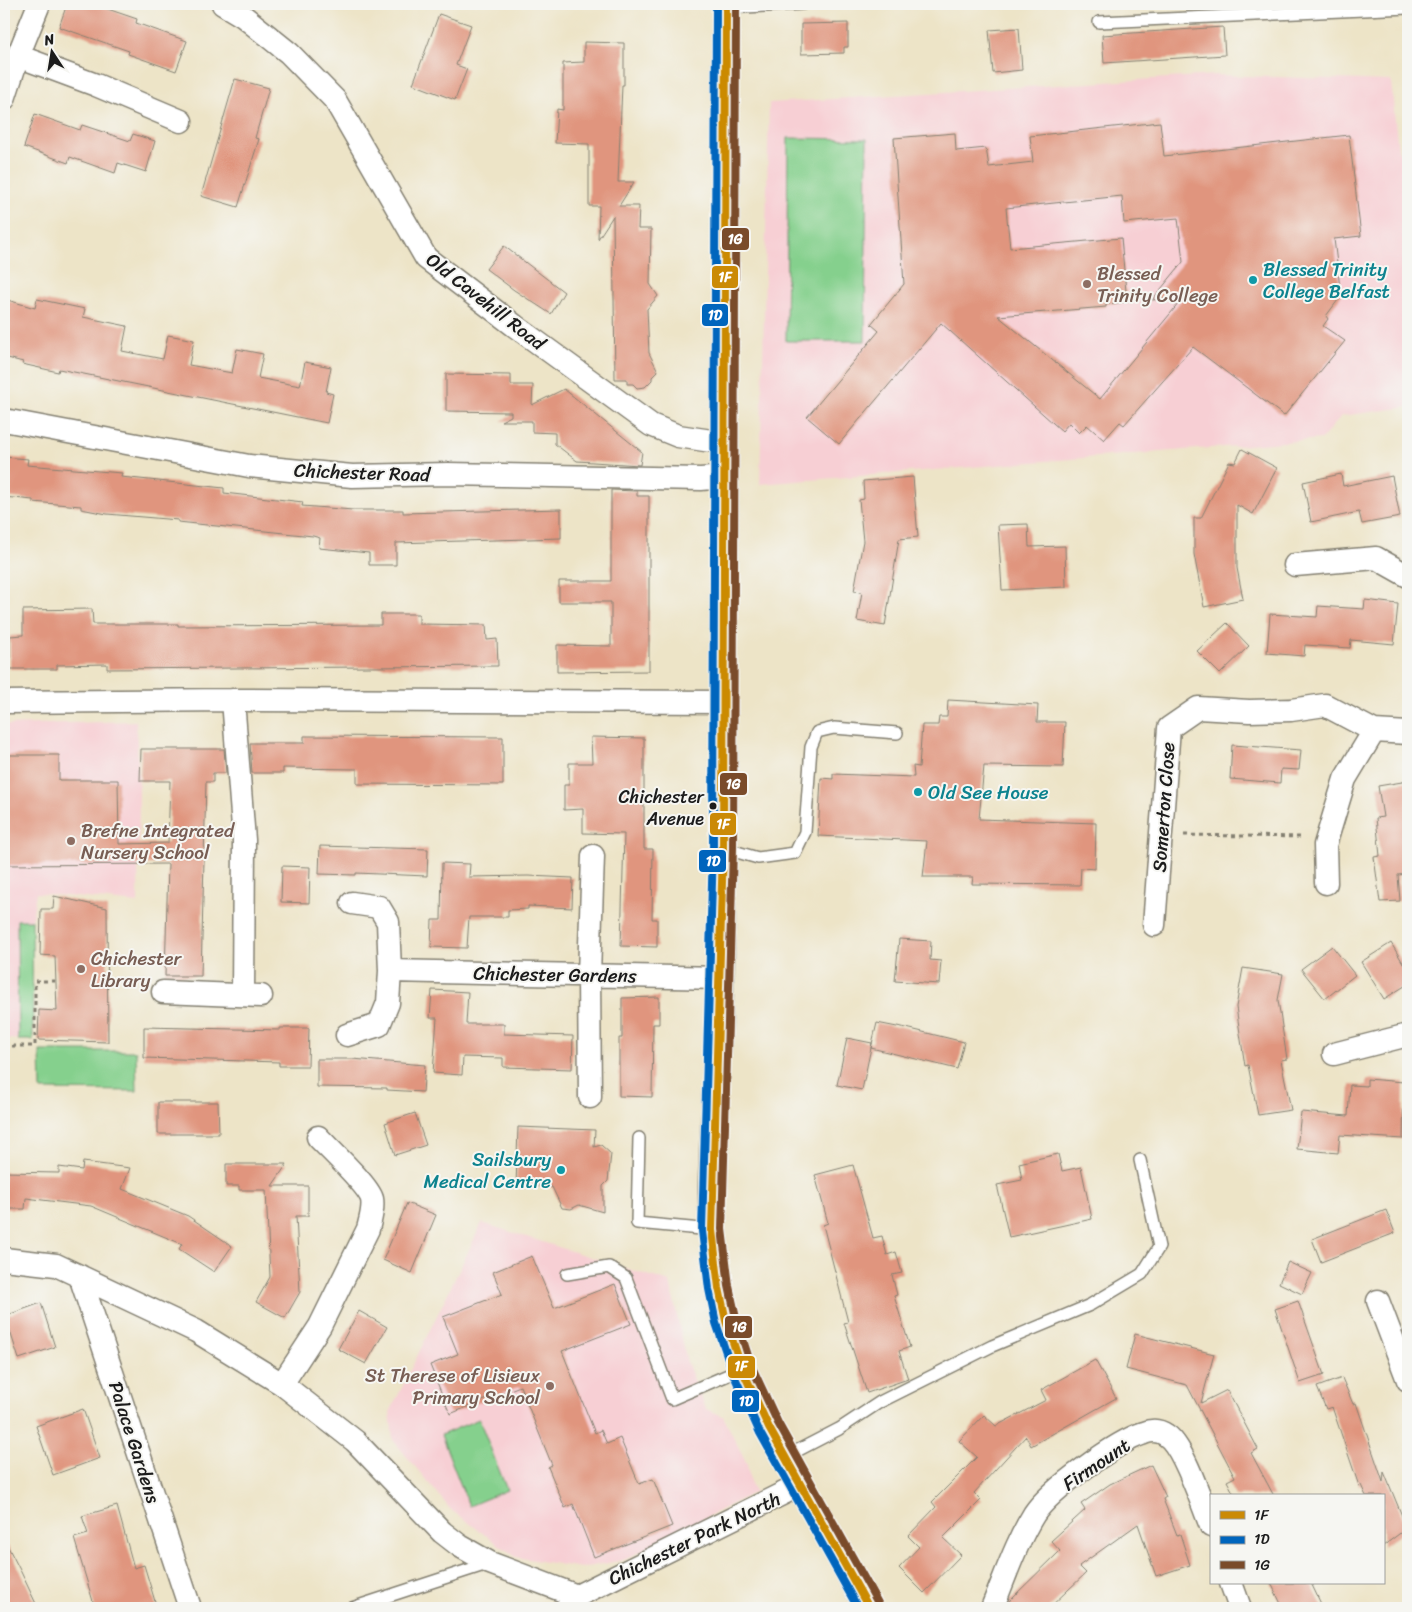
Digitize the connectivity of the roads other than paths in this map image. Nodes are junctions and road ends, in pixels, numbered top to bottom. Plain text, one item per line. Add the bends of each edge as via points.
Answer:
1 (38, 4) edge
2 (223, 4) edge
3 (802, 4) edge
4 (726, 6) edge
5 (1408, 8) edge
6 (1099, 22) dead end
7 (18, 56) junction
8 (4, 100) edge
9 (182, 121) dead end
10 (4, 420) edge
11 (725, 444) junction
12 (724, 477) junction
13 (1295, 565) dead end
14 (1408, 576) edge
15 (232, 700) junction
16 (4, 702) edge
17 (724, 702) junction
18 (1374, 731) junction
19 (897, 733) dead end
20 (1408, 733) edge
21 (723, 848) junction
22 (593, 856) dead end
23 (1326, 883) dead end
24 (352, 903) dead end
25 (1154, 925) dead end
26 (390, 970) junction
27 (588, 975) junction
28 (720, 978) junction
29 (164, 992) dead end
30 (347, 1035) dead end
31 (1408, 1035) edge
32 (1334, 1054) dead end
33 (590, 1097) dead end
34 (318, 1137) dead end
35 (638, 1138) dead end
36 (1140, 1160) dead end
37 (712, 1230) junction
38 (4, 1259) edge
39 (567, 1274) dead end
40 (80, 1276) junction
41 (1378, 1301) dead end
42 (742, 1369) junction
43 (1408, 1380) edge
44 (282, 1384) junction
45 (784, 1457) junction
46 (800, 1485) junction
47 (1210, 1524) edge
48 (490, 1563) junction
49 (1231, 1584) edge
50 (572, 1602) edge
51 (190, 1608) edge
52 (352, 1608) edge
53 (869, 1608) edge
54 (992, 1608) edge
55 (1236, 1608) edge

1 - 7 street
2 - 11 street, Old Cavehill Road via 289,53 335,100 426,258 651,426 678,436
3 - 4 lane
4 - 11 main road
5 - 6 lane
7 - 8 street
7 - 9 street
10 - 12 street, Chichester Road via 249,466 352,476
11 - 12 main road
12 - 17 main road
13 - 14 street via 1376,558
15 - 16 street
15 - 17 street
15 - 29 street via 244,840 252,996
17 - 21 main road
18 - 20 street, Somerton Close
18 - 23 street via 1345,779 1325,845
18 - 25 street, Somerton Close via 1325,705 1250,712 1198,708 1169,728
19 - 21 lane via 834,728 817,732 811,748 805,832 795,853 758,858
21 - 28 main road
22 - 27 street
24 - 26 street via 379,907 388,922
26 - 27 street, Chichester Gardens
26 - 30 street via 388,1003 379,1025
27 - 28 street, Chichester Gardens
27 - 33 street
28 - 37 main road
31 - 32 street
34 - 44 street via 365,1187 372,1198 372,1213 368,1230 320,1326
35 - 37 lane via 636,1222
36 - 45 lane via 1159,1247 1142,1274 1090,1305 992,1346 889,1397 839,1429
37 - 42 main road via 725,1313
38 - 40 street, Chichester Park North via 56,1265
39 - 42 lane via 609,1267 626,1278 672,1399
40 - 44 street, Chichester Park North via 196,1331
40 - 51 street, Palace Gardens
41 - 43 street
42 - 45 main road
44 - 48 street, Chichester Park North via 355,1441 442,1532
45 - 46 main road
46 - 50 street, Chichester Park North
46 - 53 main road
47 - 54 street, Firmount via 1176,1444 1156,1431 1144,1432 1094,1462 1048,1497 1022,1538
48 - 50 street, Chichester Park North
48 - 52 lane
49 - 55 street

